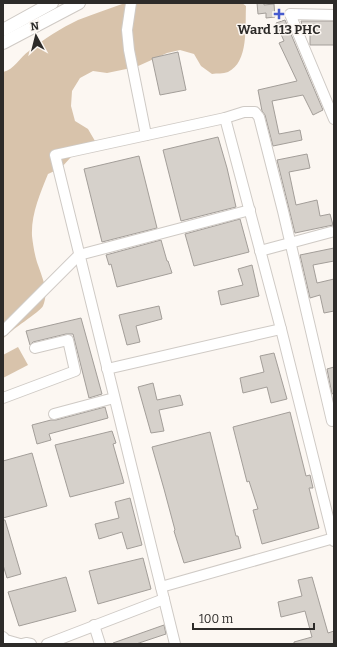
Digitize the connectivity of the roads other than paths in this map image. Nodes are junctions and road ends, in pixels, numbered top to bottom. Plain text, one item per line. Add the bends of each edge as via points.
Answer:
1 (52, 3) edge
2 (79, 3) edge
3 (131, 3) edge
4 (334, 15) edge
5 (3, 30) edge
6 (3, 43) edge
7 (333, 113) edge
8 (225, 118) junction
9 (146, 135) junction
10 (250, 210) junction
11 (331, 232) dead end
12 (290, 243) junction
13 (260, 251) junction
14 (79, 256) junction
15 (281, 328) junction
16 (3, 331) edge
17 (34, 348) dead end
18 (107, 368) junction
19 (3, 398) edge
20 (114, 398) junction
21 (54, 414) dead end
22 (332, 421) dead end
23 (334, 539) edge
24 (161, 587) junction
25 (164, 599) junction
26 (94, 625) junction
27 (3, 637) edge
28 (21, 644) edge
29 (31, 644) edge
30 (47, 644) edge
31 (100, 644) edge
32 (175, 644) edge

1 - 5 main road
2 - 6 main road
3 - 9 street via 127,30 129,50
4 - 7 street via 290,14
8 - 9 street
8 - 10 street
8 - 12 street via 253,111 259,117
9 - 14 street via 55,155
10 - 13 street
10 - 14 street
11 - 12 street
12 - 13 street
12 - 22 street
13 - 15 street
14 - 16 street
14 - 18 street
15 - 18 street
15 - 23 street
17 - 19 street via 68,340 75,371
18 - 20 street
20 - 21 street
20 - 24 street
23 - 24 street
24 - 25 street
25 - 26 street
25 - 32 street
26 - 30 street
26 - 31 street
27 - 28 street
28 - 29 street

